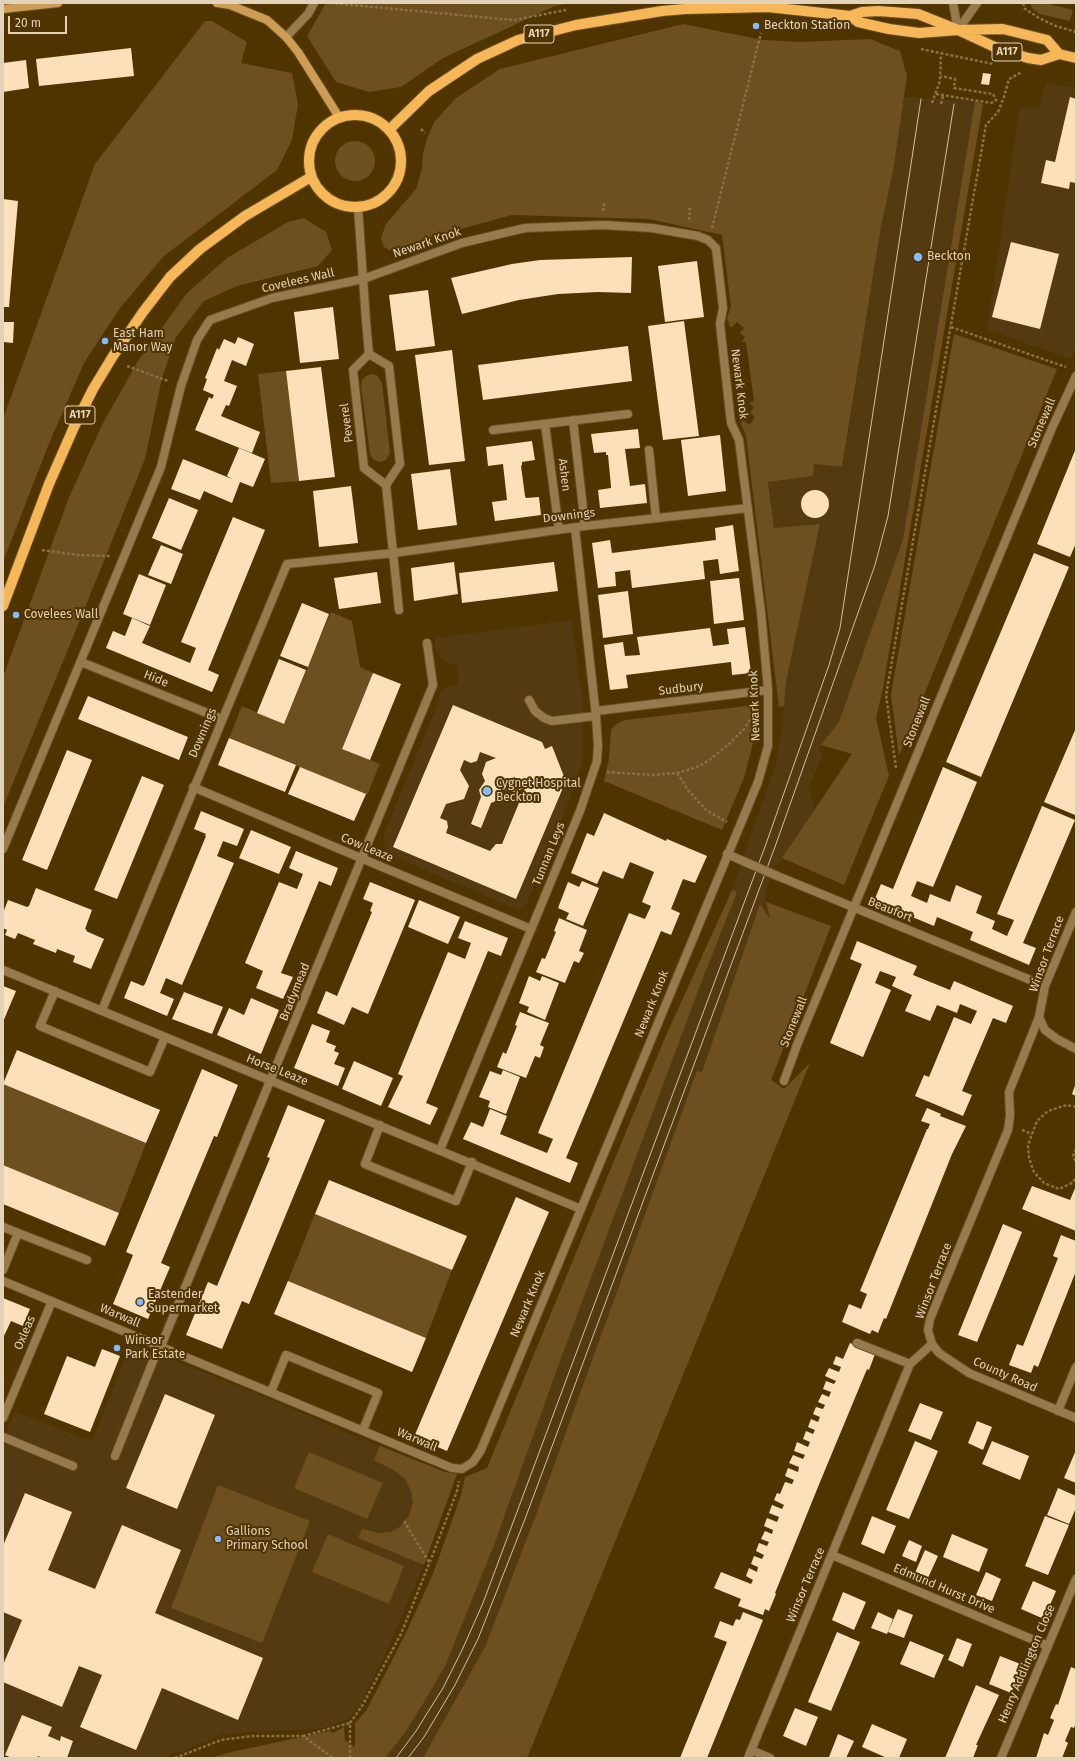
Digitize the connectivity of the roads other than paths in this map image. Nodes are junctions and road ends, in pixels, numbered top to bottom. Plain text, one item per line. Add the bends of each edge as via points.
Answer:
1 (58, 3) edge
2 (217, 3) edge
3 (314, 3) edge
4 (953, 3) edge
5 (977, 3) edge
6 (685, 6) edge
7 (3, 9) edge
8 (850, 16) junction
9 (958, 30) junction
10 (286, 37) junction
11 (1059, 54) junction
12 (1076, 58) edge
13 (339, 117) junction
14 (390, 130) junction
15 (311, 177) junction
16 (358, 207) junction
17 (363, 279) junction
18 (369, 354) junction
19 (1076, 375) edge
20 (628, 414) dead end
21 (573, 420) junction
22 (545, 424) junction
23 (492, 430) dead end
24 (648, 450) dead end
25 (386, 485) junction
26 (748, 508) junction
27 (656, 518) junction
28 (585, 526) junction
29 (575, 528) junction
30 (559, 530) junction
31 (394, 553) junction
32 (3, 606) edge
33 (399, 610) dead end
34 (427, 643) dead end
35 (81, 662) junction
36 (768, 690) junction
37 (529, 700) dead end
38 (596, 714) junction
39 (222, 719) junction
40 (193, 787) junction
41 (3, 848) edge
42 (727, 854) junction
43 (362, 859) junction
44 (854, 908) junction
45 (1076, 912) edge
46 (531, 929) junction
47 (3, 970) edge
48 (1045, 986) junction
49 (55, 991) junction
50 (102, 1010) junction
51 (1039, 1017) junction
52 (165, 1037) junction
53 (1076, 1050) edge
54 (271, 1080) junction
55 (784, 1081) dead end
56 (380, 1125) junction
57 (440, 1150) junction
58 (472, 1162) junction
59 (581, 1209) junction
60 (3, 1227) edge
61 (18, 1233) junction
62 (87, 1260) dead end
63 (3, 1270) edge
64 (3, 1281) edge
65 (52, 1301) junction
66 (857, 1343) dead end
67 (932, 1344) junction
68 (160, 1346) junction
69 (910, 1364) junction
70 (1076, 1367) edge
71 (271, 1392) junction
72 (1058, 1411) junction
73 (3, 1418) edge
74 (1076, 1418) edge
75 (363, 1430) junction
76 (3, 1437) edge
77 (115, 1456) dead end
78 (72, 1466) dead end
79 (462, 1469) joint
80 (832, 1555) junction
81 (1076, 1579) edge
82 (1048, 1646) junction
83 (750, 1754) edge
84 (770, 1758) edge
85 (1001, 1758) edge

1 - 7 street
2 - 10 street via 230,5 267,20
3 - 10 street via 308,14
4 - 9 street
5 - 9 street
6 - 8 main road, A117 via 768,7
6 - 14 main road, A117 via 576,24 518,40 477,59 429,92
8 - 9 main road, A117 via 858,22 918,33
8 - 9 main road, A117 via 878,11 918,14
9 - 11 main road, A117 via 999,49 1028,58 1041,60
9 - 11 main road, A117 via 1003,29 1047,40
10 - 13 street
11 - 12 main road
13 - 14 main road via 352,114 366,115 379,120
13 - 15 main road via 326,124 316,134 310,148 308,163
14 - 16 main road via 398,144 401,161 398,178 388,193 374,203
15 - 16 main road via 318,190 329,200 343,206
15 - 32 main road, A117 via 245,216 200,249 170,277 143,312 113,356 74,428 49,484
16 - 17 street
17 - 18 street
17 - 26 street, Newark Knok via 462,243 524,228 620,225 688,234 708,240 716,248 723,308 720,324 731,423 739,440
17 - 35 street, Covelees Wall via 272,298 210,320 197,340 181,386 161,468
18 - 25 street via 389,366 400,464
18 - 25 street, Peverel via 353,370 364,468
19 - 44 street, Stonewall
20 - 21 street
21 - 22 street
21 - 28 street, Ashen
22 - 23 street
22 - 30 street, Ashen
24 - 27 street
25 - 31 street
26 - 27 street, Downings
26 - 36 street, Newark Knok
27 - 28 street, Downings
28 - 29 street, Downings
29 - 30 street, Downings
29 - 38 street, Tunnan Leys
30 - 31 street, Downings
31 - 33 street
31 - 39 street, Downings via 287,564
34 - 43 street, Bradymead via 433,685
35 - 39 street, Hide
35 - 41 street, Covelees Wall
36 - 38 street, Sudbury
36 - 42 street, Newark Knok via 768,746 758,782
37 - 38 street, Sudbury via 535,711 552,721
38 - 46 street, Tunnan Leys via 598,746 594,769 580,811
39 - 40 street, Downings
40 - 43 street, Cow Leaze
40 - 50 street, Downings
42 - 44 street, Beaufort, bridge
42 - 59 street, Newark Knok
43 - 46 street, Cow Leaze
43 - 54 street, Bradymead
44 - 48 street, Beaufort
44 - 55 street, Stonewall
45 - 48 street, Winsor Terrace
46 - 57 street, Tunnan Leys
47 - 49 street, Horse Leaze
48 - 51 street, Winsor Terrace
49 - 50 street, Horse Leaze
49 - 52 street via 40,1026 150,1072
50 - 52 street, Horse Leaze
51 - 53 street via 1045,1030
51 - 67 street, Winsor Terrace via 1009,1092 1008,1130 930,1319 928,1330
52 - 54 street, Horse Leaze
54 - 56 street, Horse Leaze
54 - 68 street, Bradymead
56 - 57 street, Horse Leaze
56 - 58 street via 364,1164 456,1201
57 - 58 street, Horse Leaze
58 - 59 street, Horse Leaze
59 - 79 street, Newark Knok via 481,1450 473,1462
60 - 61 street
61 - 62 street
61 - 63 street
64 - 65 street, Warwall
65 - 68 street, Warwall
65 - 73 street, Oxleas
66 - 69 street
67 - 69 street, Winsor Terrace
67 - 72 street, County Road via 939,1353 969,1373
68 - 71 street, Warwall
68 - 77 street, Bradymead
69 - 80 street, Winsor Terrace
70 - 72 street
71 - 75 street, Warwall
71 - 75 street via 286,1355 378,1393
72 - 74 street, County Road
75 - 79 street, Warwall via 452,1468
76 - 78 street
80 - 82 street, Edmund Hurst Drive
80 - 83 street, Winsor Terrace
81 - 82 street, Henry Addlington Close
82 - 85 street, Henry Addlington Close
83 - 84 street

